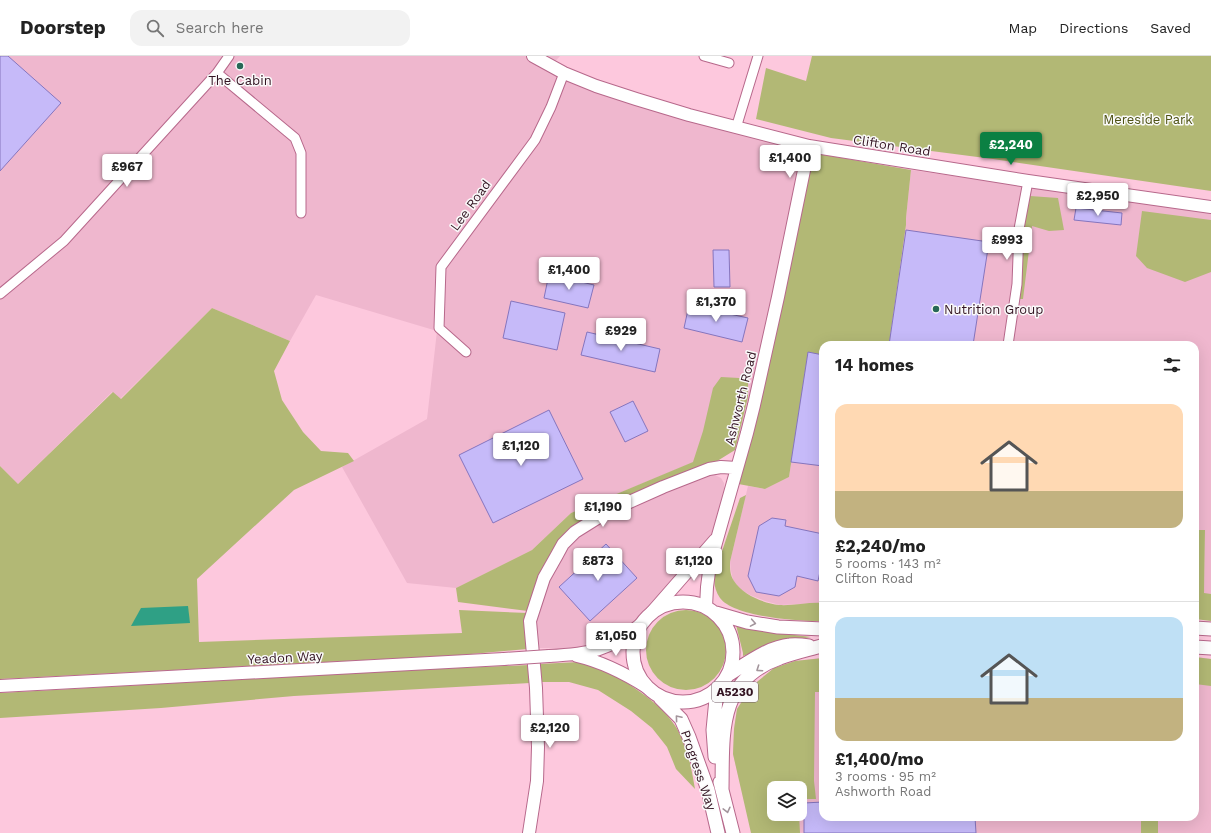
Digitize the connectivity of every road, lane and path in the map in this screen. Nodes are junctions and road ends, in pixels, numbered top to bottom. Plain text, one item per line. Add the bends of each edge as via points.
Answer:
1 (228, 56) edge
2 (533, 56) edge
3 (704, 56) edge
4 (758, 56) edge
5 (729, 63) dead end
6 (216, 73) junction
7 (564, 73) junction
8 (736, 128) junction
9 (809, 146) junction
10 (1028, 181) junction
11 (1211, 207) edge
12 (301, 212) dead end
13 (0, 294) edge
14 (1009, 341) edge
15 (466, 352) dead end
16 (737, 468) junction
17 (718, 537) junction
18 (711, 610) junction
19 (652, 612) junction
20 (641, 624) junction
21 (819, 628) edge
22 (1199, 628) edge
23 (1211, 629) edge
24 (819, 646) edge
25 (1199, 646) edge
26 (819, 647) edge
27 (1211, 648) edge
28 (572, 655) junction
29 (728, 675) junction
30 (0, 686) edge
31 (717, 689) junction
32 (652, 691) junction
33 (722, 789) junction
34 (529, 833) edge
35 (718, 833) edge
36 (732, 833) edge

1 - 6 street
2 - 7 street, Clifton Road
3 - 5 street
4 - 8 street
6 - 12 street via 295,138 301,153
6 - 13 street via 64,241
7 - 8 street, Clifton Road via 636,99
7 - 15 street, Lee Road via 535,140 441,267 439,328
8 - 9 street, Clifton Road
9 - 10 street, Clifton Road
9 - 16 street, Ashworth Road via 749,426
10 - 11 street, Clifton Road
10 - 14 street via 1019,229 1017,284
16 - 17 street, Ashworth Road
16 - 34 street via 709,469 663,487 607,512 575,532 563,544 544,578 530,621 538,747 537,781
17 - 18 street, Ashworth Road via 710,564 707,587
17 - 19 street, Ashworth Road
18 - 19 main road via 690,601 677,601
18 -> 21 main road via 747,622 778,627
18 - 29 main road, A5230 via 727,626 733,642 733,659
19 - 20 main road
20 - 28 street, Yeadon Way via 615,643 594,651
20 - 32 main road via 634,640 633,657 638,674
22 - 23 main road
24 - 29 main road, A5230 via 790,645 779,648 758,656
25 - 27 main road
26 -> 33 main road, A5230 via 770,662 752,674 730,699 722,742
28 - 30 street, Yeadon Way, bridge
28 - 32 street, Yeadon Way via 622,672
29 - 31 main road, A5230
31 - 32 main road, A5230 via 703,698 687,702 671,701
31 - 33 main road, Progress Way / A5230 via 713,730 716,770
35 -> 32 main road, Progress Way via 708,790 681,719
33 -> 36 main road, Progress Way / A5230

